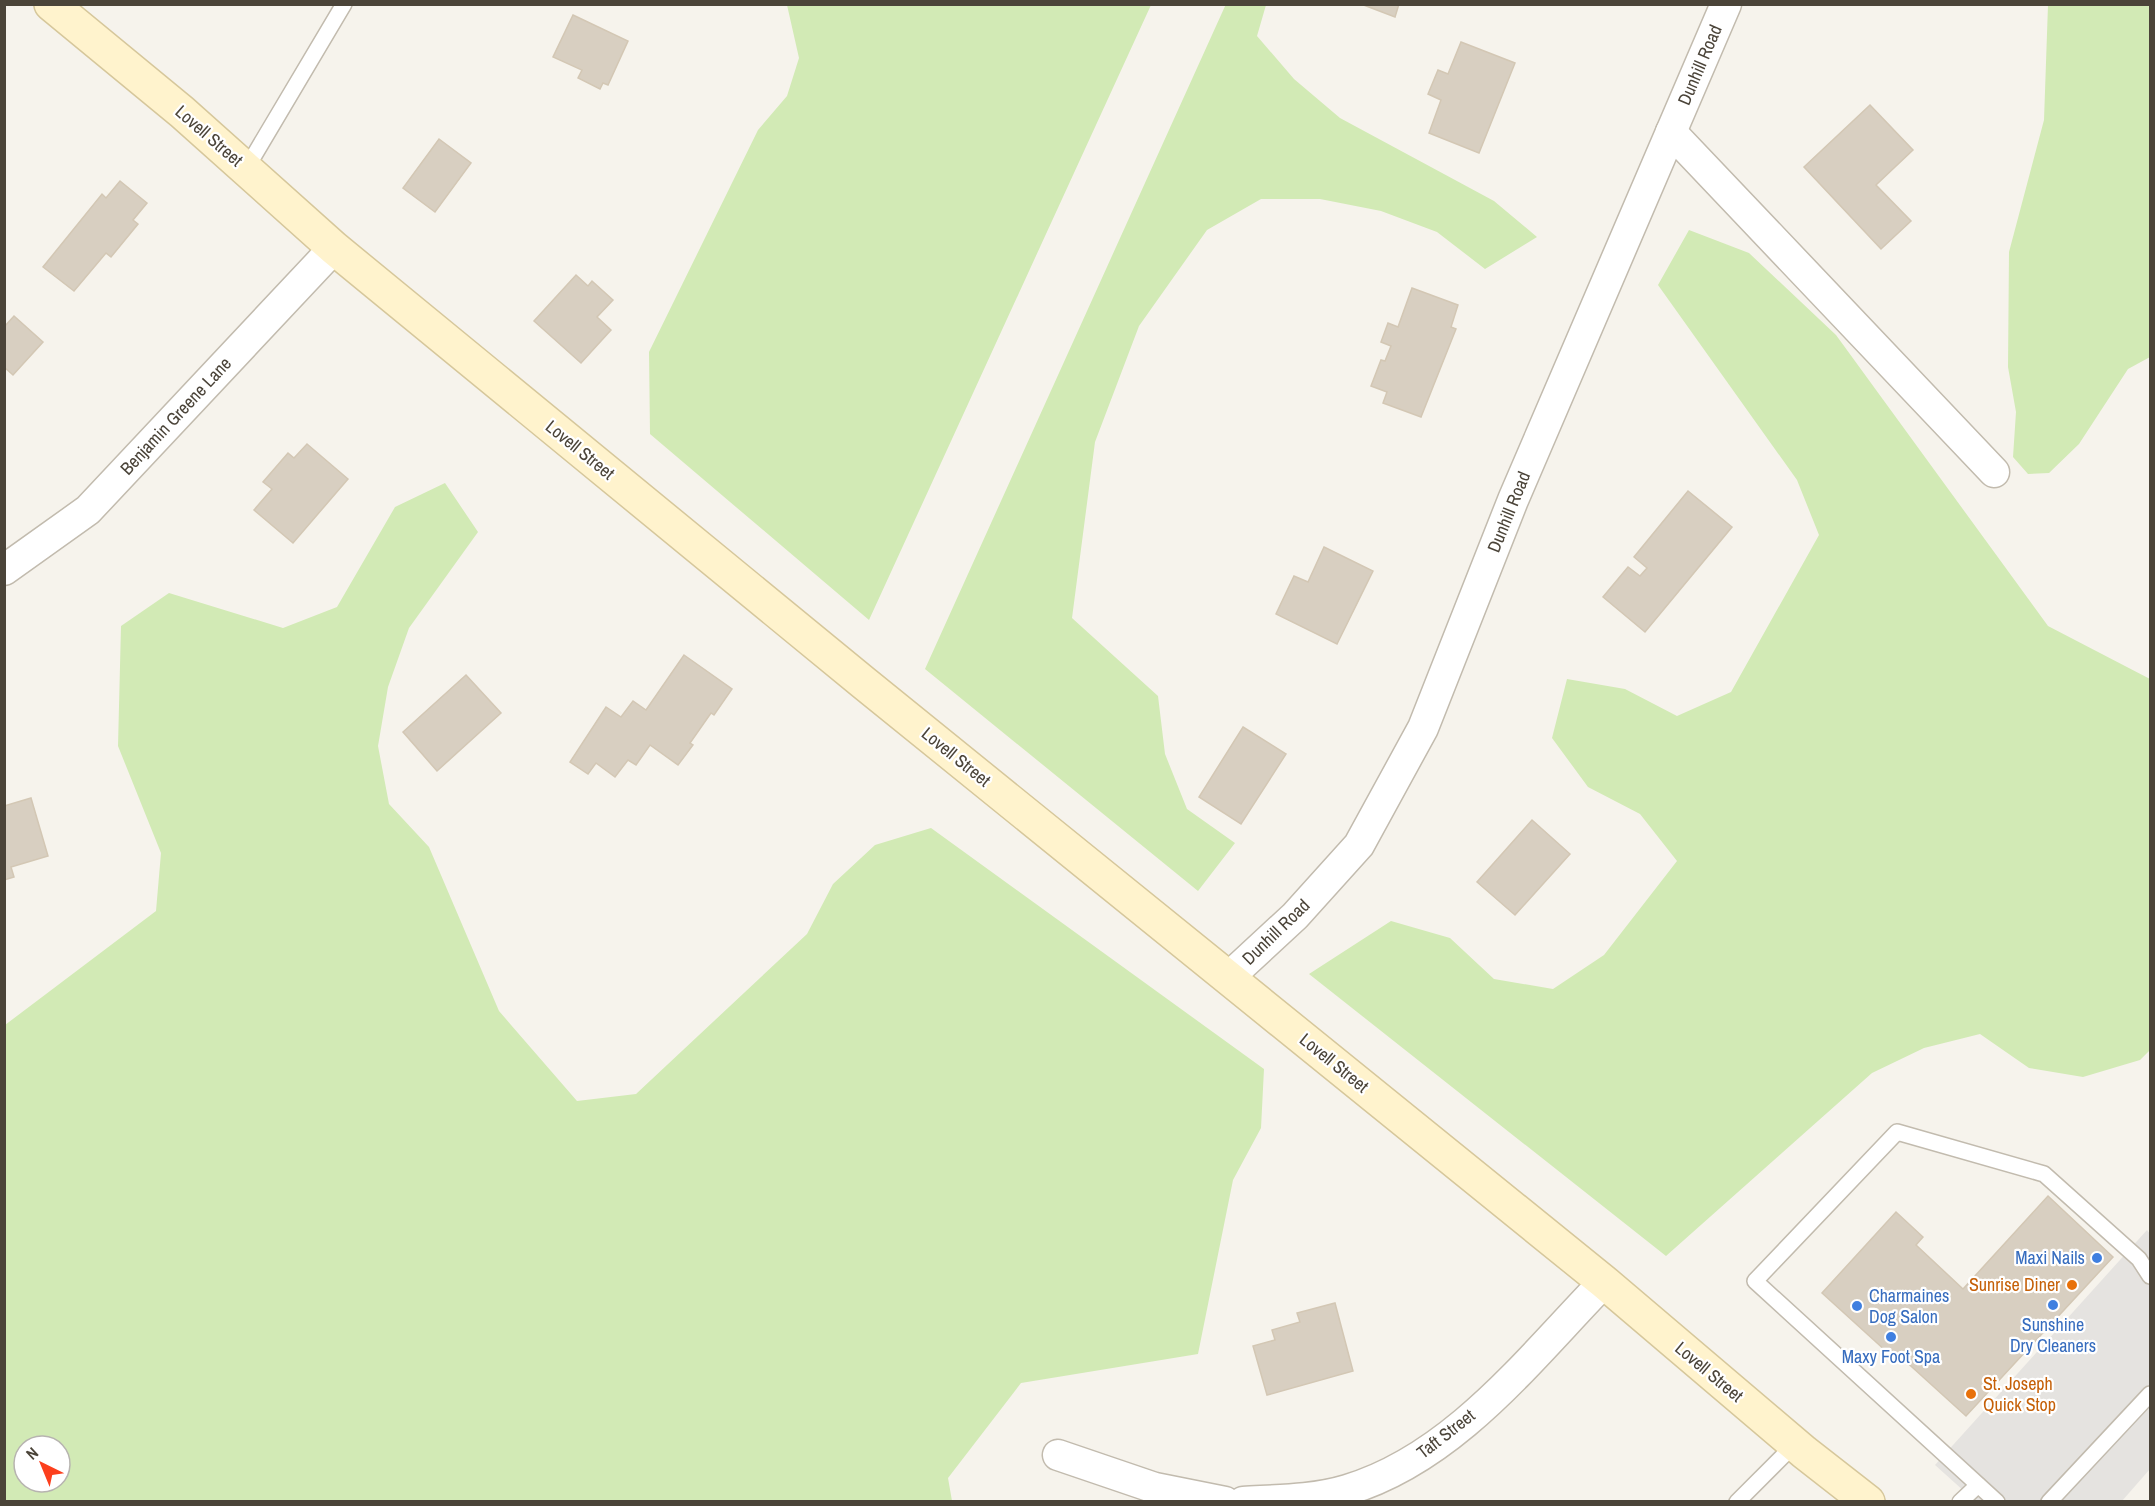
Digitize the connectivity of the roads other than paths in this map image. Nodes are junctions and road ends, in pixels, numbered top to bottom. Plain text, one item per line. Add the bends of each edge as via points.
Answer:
1 (51, 4) edge
2 (344, 4) edge
3 (1726, 4) edge
4 (1671, 132) junction
5 (246, 169) junction
6 (334, 248) junction
7 (1994, 472) dead end
8 (4, 570) edge
9 (1229, 977) junction
10 (2151, 1276) edge
11 (1604, 1282) junction
12 (2151, 1394) edge
13 (1795, 1444) junction
14 (1058, 1455) dead end
15 (1978, 1485) junction
16 (1225, 1502) edge
17 (1243, 1502) edge
18 (1737, 1502) edge
19 (1868, 1502) edge
20 (1960, 1502) edge
21 (1997, 1502) edge
22 (2049, 1502) edge

1 - 5 street, Lovell Street
2 - 5 lane
3 - 4 street, Dunhill Road
4 - 7 street
4 - 9 street, Dunhill Road via 1513,500 1423,728 1359,844 1295,916
5 - 6 street, Lovell Street
6 - 8 street, Benjamin Greene Lane via 88,510
6 - 9 street, Lovell Street
9 - 11 street, Lovell Street
10 - 15 lane via 2139,1259 2044,1174 1897,1132 1755,1281
11 - 13 street, Lovell Street
11 - 17 street, Taft Street via 1488,1401 1447,1437 1400,1468 1347,1491 1292,1500
12 - 22 lane
13 - 18 lane
13 - 19 street, Lovell Street
14 - 16 street via 1155,1488
15 - 20 lane
15 - 21 lane

